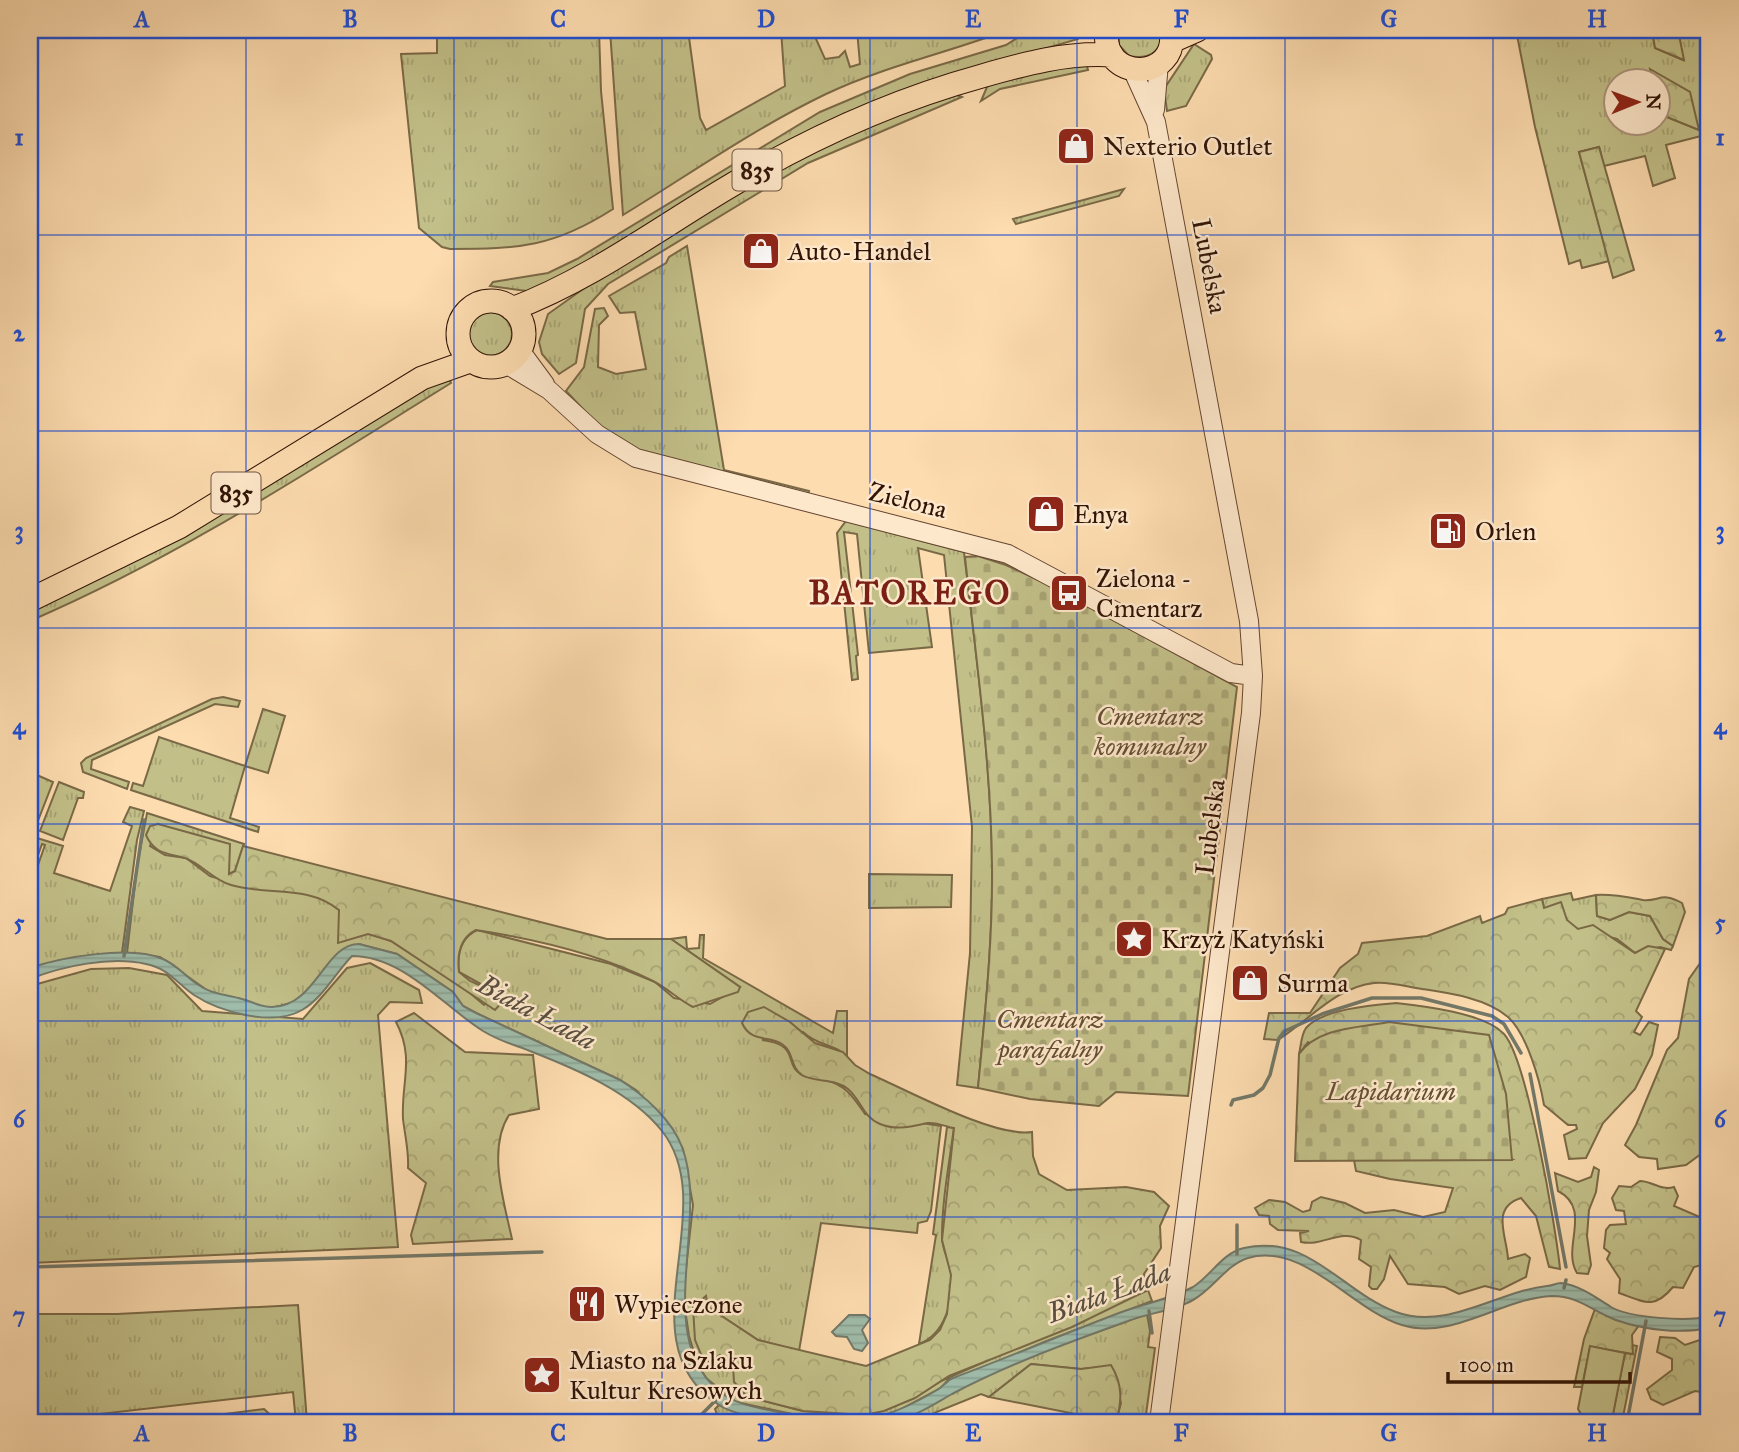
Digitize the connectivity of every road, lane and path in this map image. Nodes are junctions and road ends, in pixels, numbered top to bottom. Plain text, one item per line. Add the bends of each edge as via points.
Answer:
1 (1107, 30) edge
2 (1197, 30) edge
3 (1172, 36) edge
4 (1112, 55) junction
5 (1055, 57) junction
6 (1159, 63) junction
7 (1132, 69) junction
8 (1155, 117) junction
9 (516, 338) junction
10 (465, 353) junction
11 (30, 600) edge
12 (1253, 676) junction
13 (1159, 1422) edge

1 - 4 main road, 835 via 1106,43
1 - 5 main road, 835
2 - 3 main road
3 - 6 main road
4 - 5 main road, 835
4 - 7 main road
5 - 9 main road, 835 via 927,92 827,133 760,168 563,289
6 - 7 main road
6 - 8 street, Lubelska
7 - 8 street, Lubelska
8 - 12 street, Lubelska via 1249,621
9 - 10 main road, 835 via 488,368
9 - 10 main road via 491,301 472,307 460,323
9 - 12 street, Zielona via 549,390 597,434 636,458 1008,554 1231,673
10 - 11 main road, 835 via 180,527
12 - 13 street, Lubelska via 1235,847

